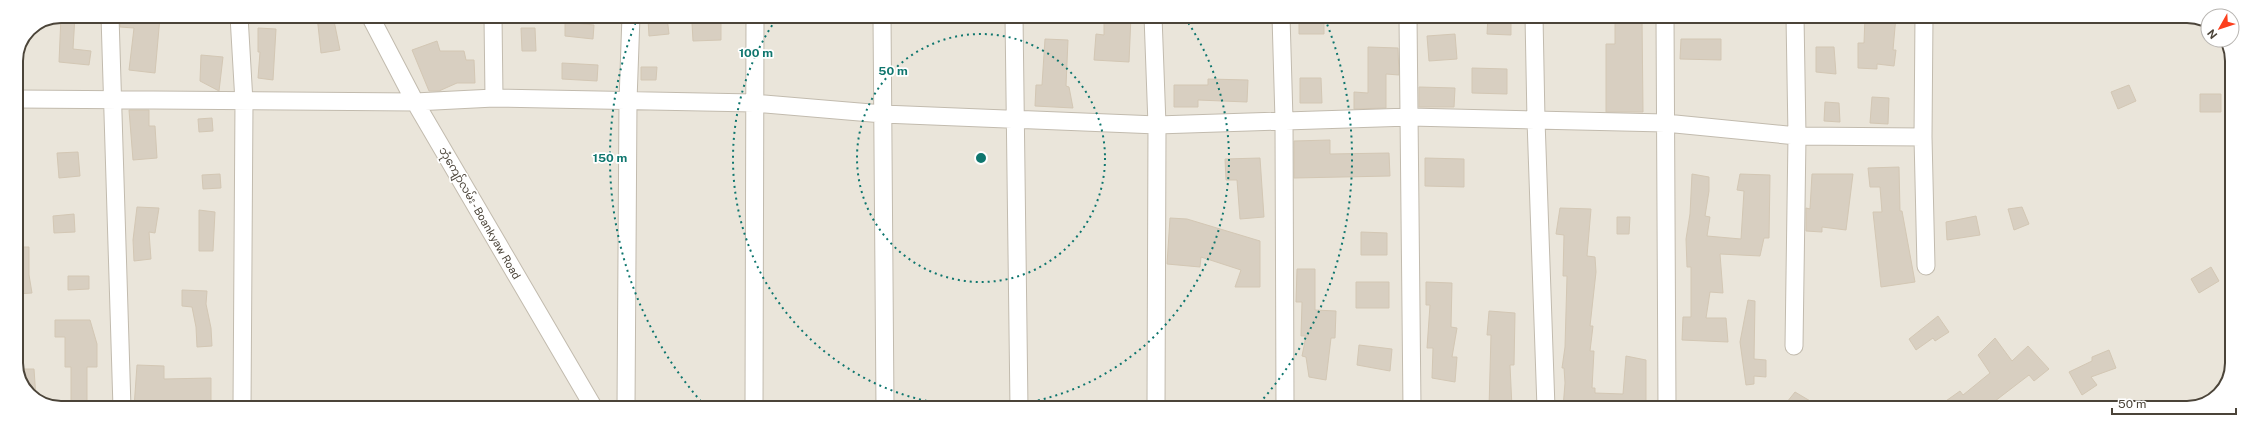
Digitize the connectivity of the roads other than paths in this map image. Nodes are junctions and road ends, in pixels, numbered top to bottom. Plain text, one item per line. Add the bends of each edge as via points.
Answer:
1 (110, 23) edge
2 (239, 23) edge
3 (374, 23) edge
4 (493, 23) edge
5 (631, 23) edge
6 (755, 23) edge
7 (882, 23) edge
8 (1014, 23) edge
9 (1153, 23) edge
10 (1281, 23) edge
11 (1408, 23) edge
12 (1534, 23) edge
13 (1665, 23) edge
14 (1794, 23) edge
15 (1924, 23) edge
16 (494, 98) junction
17 (23, 99) edge
18 (113, 100) junction
19 (628, 101) junction
20 (244, 102) junction
21 (415, 102) junction
22 (754, 103) junction
23 (883, 114) junction
24 (1410, 117) junction
25 (1015, 119) junction
26 (1284, 120) junction
27 (1536, 120) junction
28 (1665, 123) junction
29 (1157, 125) junction
30 (1797, 136) junction
31 (1923, 137) junction
32 (1926, 266) dead end
33 (1794, 346) dead end
34 (122, 401) edge
35 (242, 401) edge
36 (590, 401) edge
37 (626, 401) edge
38 (754, 401) edge
39 (885, 401) edge
40 (1019, 401) edge
41 (1156, 401) edge
42 (1285, 401) edge
43 (1412, 401) edge
44 (1546, 401) edge
45 (1667, 401) edge

1 - 18 street
2 - 20 street
3 - 21 street, ဘုံကျော်လမ်း - Boankyaw Road
4 - 16 street
5 - 19 street
6 - 22 street
7 - 23 street
8 - 25 street
9 - 29 street
10 - 26 street
11 - 24 street
12 - 27 street
13 - 28 street
14 - 30 street
15 - 31 street
16 - 19 street
16 - 21 street
17 - 18 street
18 - 20 street
18 - 34 street
19 - 22 street
19 - 37 street
20 - 21 street
20 - 35 street
21 - 36 street, ဘုံကျော်လမ်း - Boankyaw Road
22 - 23 street
22 - 38 street
23 - 25 street
23 - 39 street
24 - 26 street
24 - 27 street
24 - 43 street
25 - 29 street
25 - 40 street
26 - 29 street
26 - 42 street
27 - 28 street
27 - 44 street
28 - 30 street
28 - 45 street
29 - 41 street
30 - 31 street
30 - 33 street
31 - 32 street

